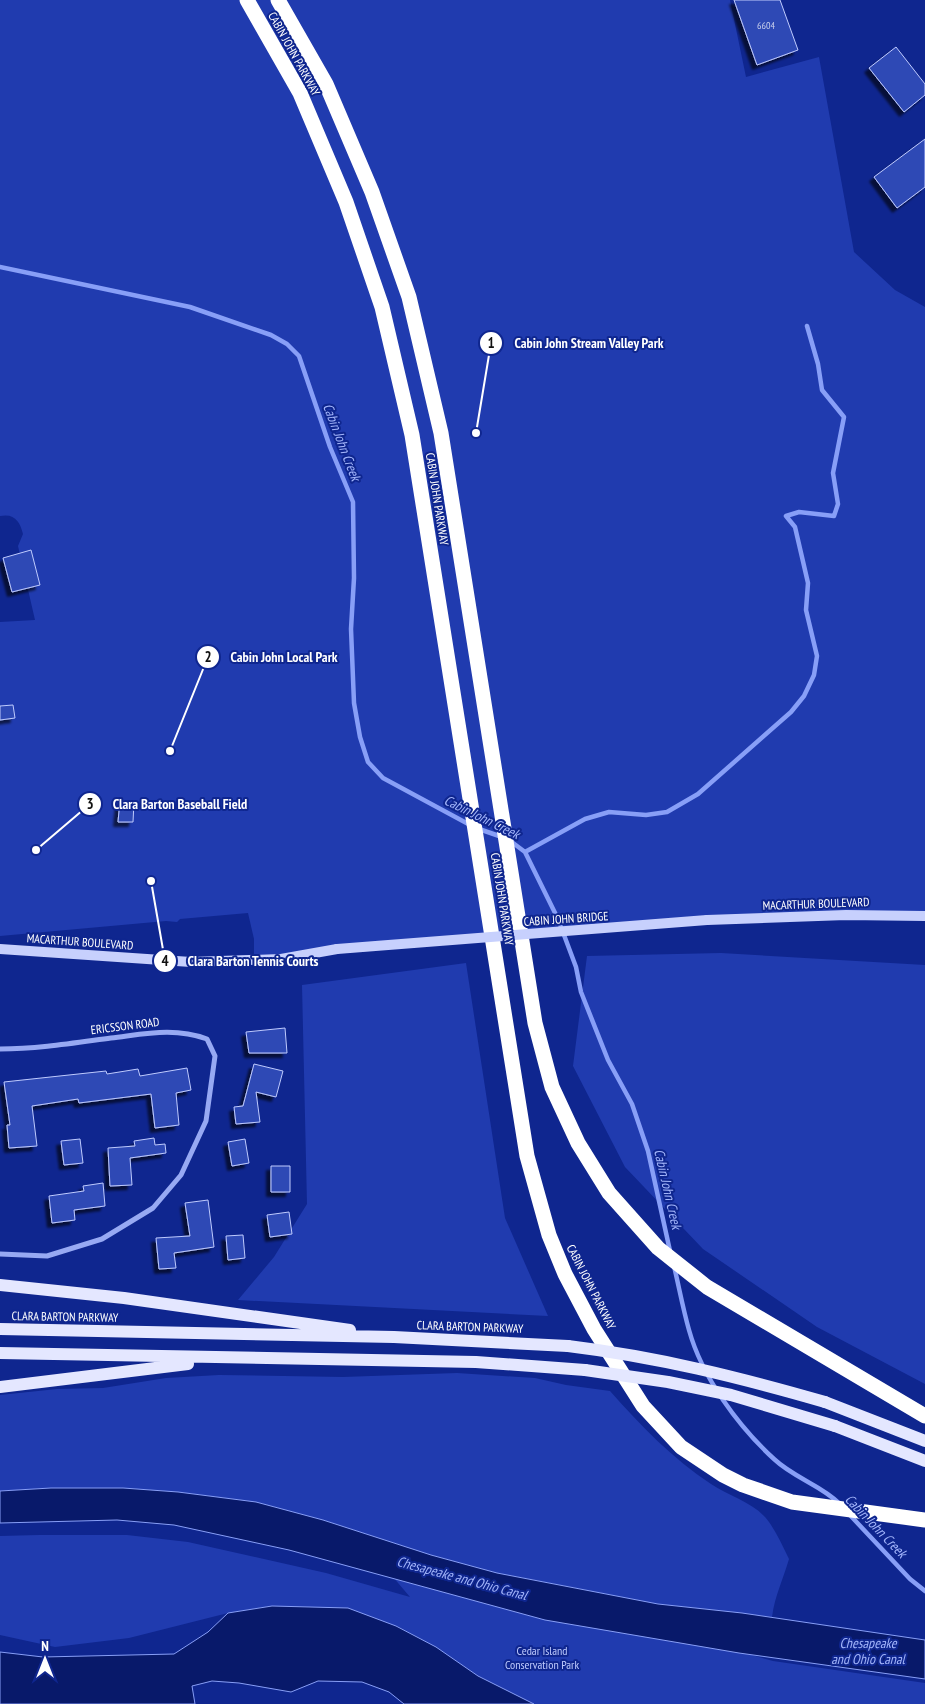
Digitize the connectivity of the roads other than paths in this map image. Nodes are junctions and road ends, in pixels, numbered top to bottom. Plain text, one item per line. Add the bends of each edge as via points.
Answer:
1 (247, 0) edge
2 (278, 0) edge
3 (925, 916) edge
4 (707, 920) joint
5 (337, 949) joint
6 (0, 950) edge
7 (0, 1049) edge
8 (0, 1254) edge
9 (0, 1284) edge
10 (0, 1329) edge
11 (394, 1337) junction
12 (0, 1353) edge
13 (233, 1358) junction
14 (0, 1387) edge
15 (925, 1416) edge
16 (925, 1441) edge
17 (925, 1460) edge
18 (925, 1520) edge

1 - 18 highway, CABIN JOHN PARKWAY via 300,92 346,202 382,307 412,435 527,1156 549,1235 565,1274 594,1329 643,1406 681,1447 743,1485 792,1502
2 - 15 highway, CABIN JOHN PARKWAY via 326,84 372,192 409,297 441,433 526,979 552,1087 578,1143 609,1192 658,1248 707,1287
3 - 4 main road, MACARTHUR BOULEVARD
4 - 5 main road, CABIN JOHN BRIDGE, bridge
5 - 6 main road, MACARTHUR BOULEVARD via 281,959 190,962
7 - 8 street, ERICSSON ROAD via 27,1049 165,1031 189,1032 206,1039 215,1056 206,1121 181,1174 153,1208 102,1239 75,1248 47,1256
9 - 11 main road via 283,1319
10 - 11 main road, CLARA BARTON PARKWAY
11 - 16 main road, CLARA BARTON PARKWAY, bridge via 568,1346 650,1357 825,1402
12 - 13 main road
13 - 14 main road
13 - 17 main road, bridge via 476,1362 586,1370 668,1382 731,1395 835,1426

